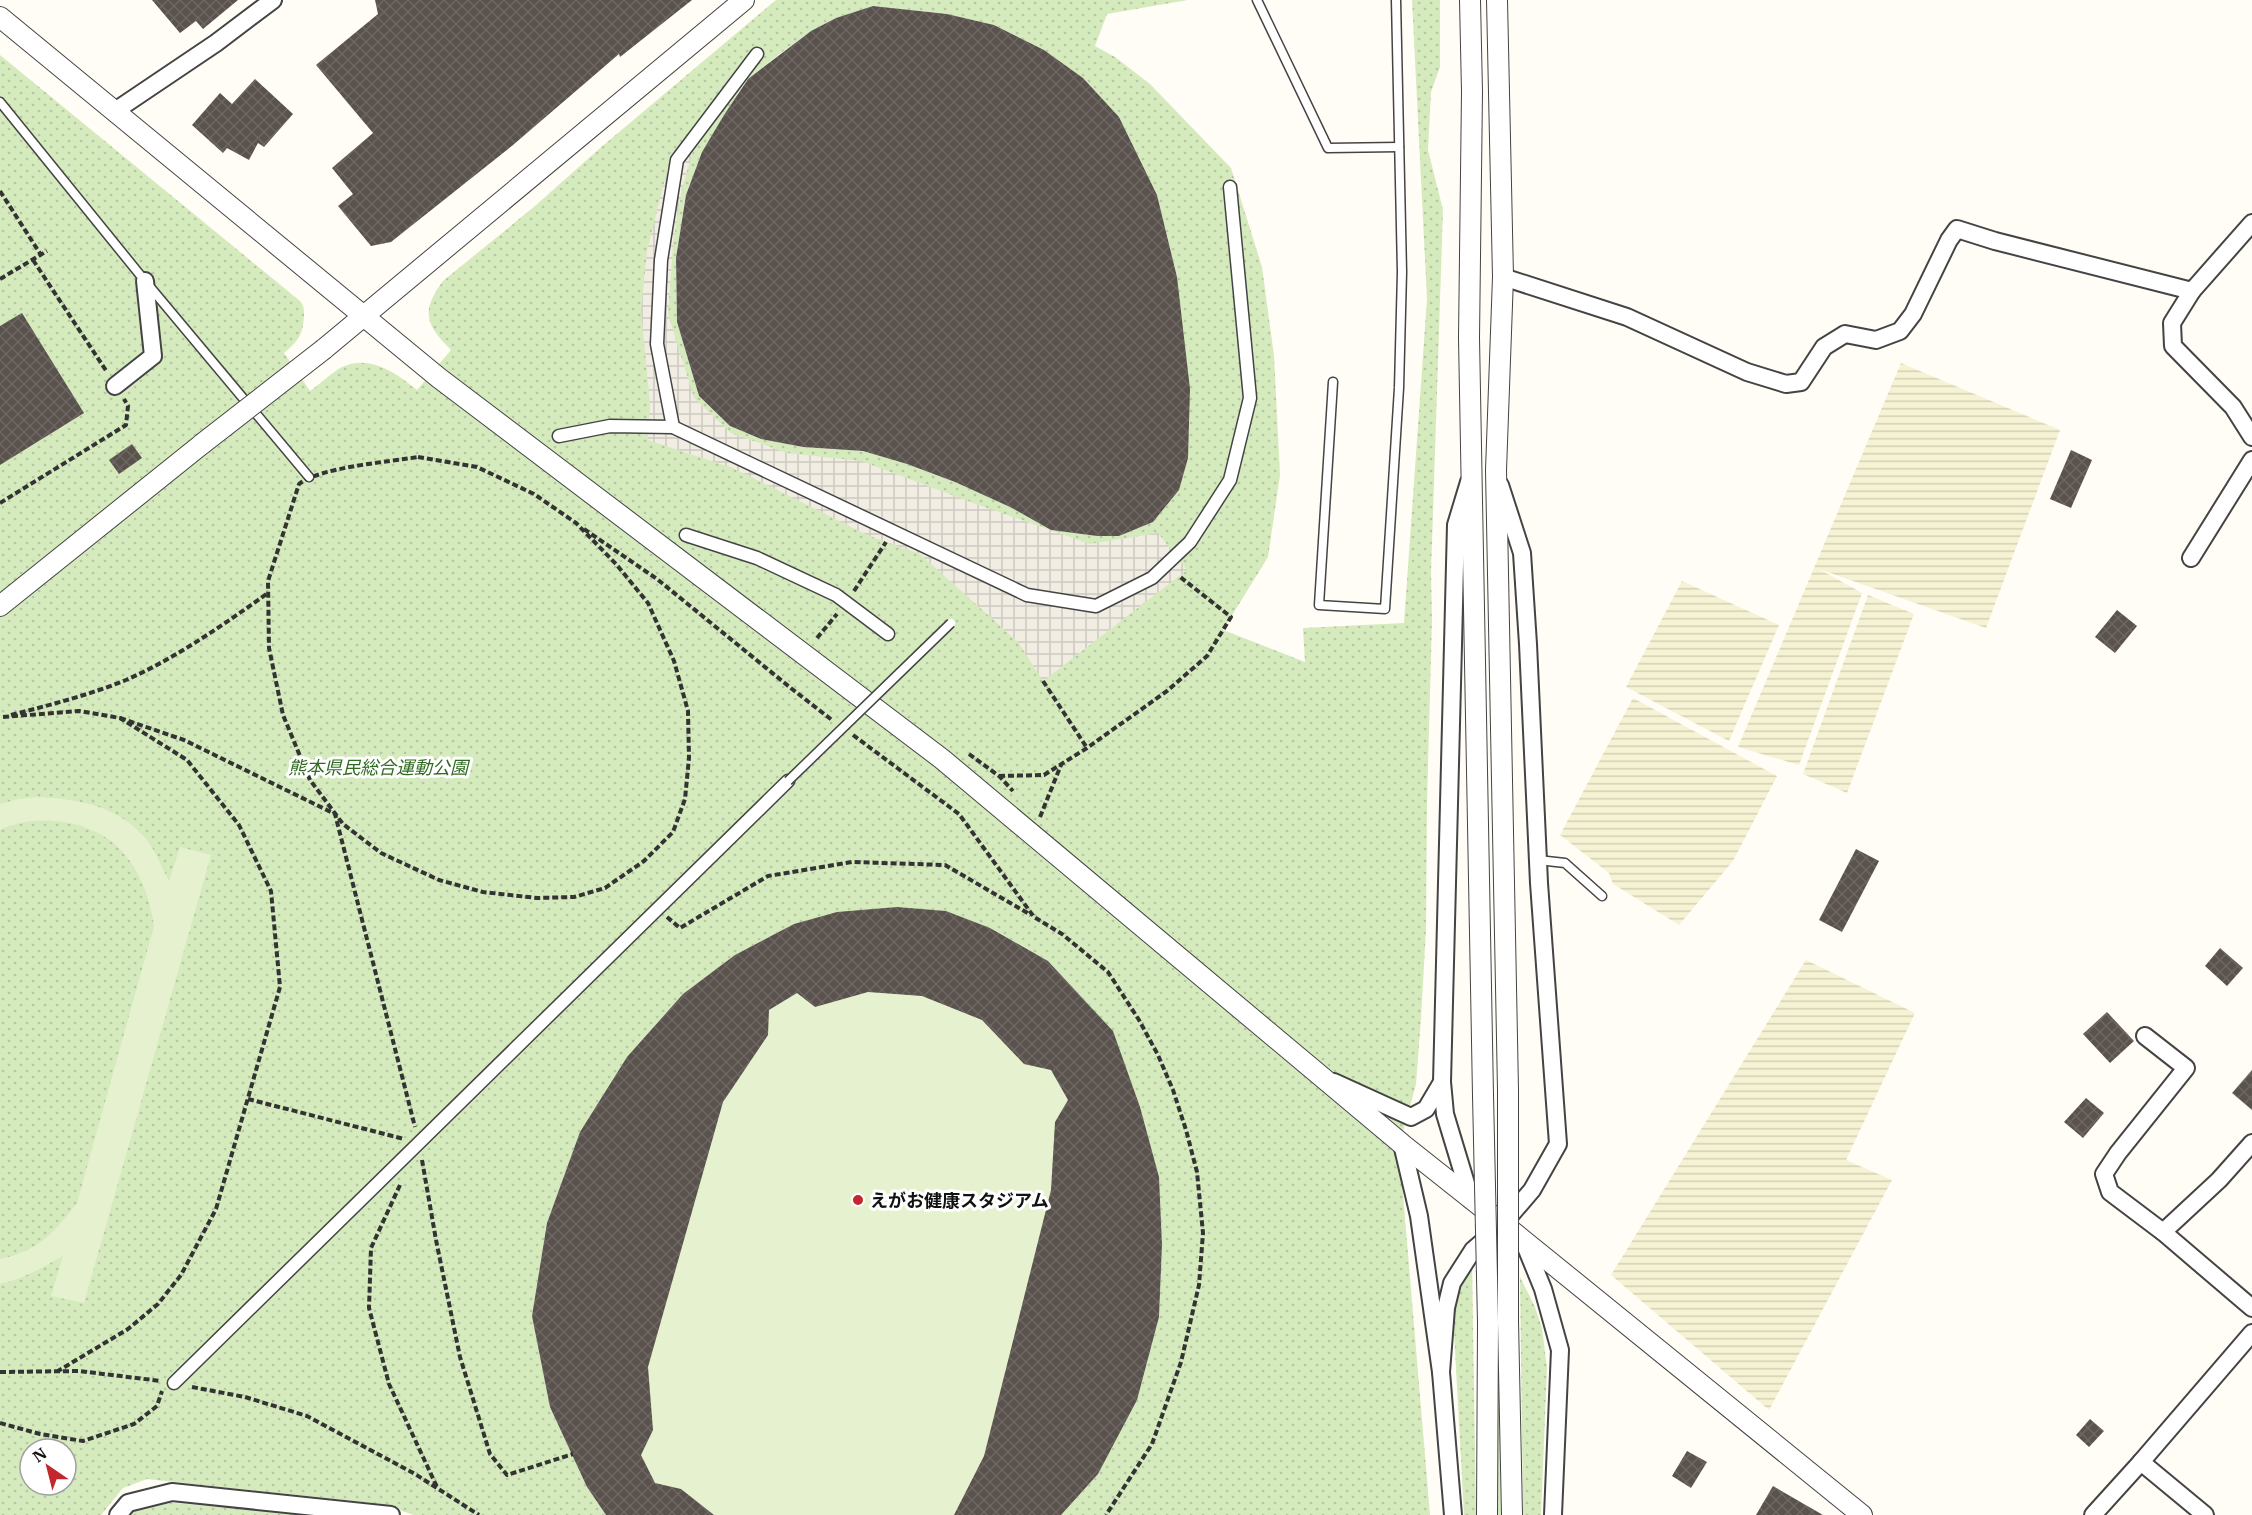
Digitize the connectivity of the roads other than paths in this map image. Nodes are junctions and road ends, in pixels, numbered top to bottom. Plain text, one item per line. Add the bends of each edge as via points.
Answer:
1 (273, 0) edge
2 (744, 0) edge
3 (1257, 0) edge
4 (1396, 0) edge
5 (1470, 0) edge
6 (1497, 0) edge
7 (0, 17) edge
8 (757, 54) dead end
9 (0, 102) edge
10 (115, 111) junction
11 (1399, 147) junction
12 (1230, 187) dead end
13 (2252, 223) edge
14 (1503, 277) junction
15 (145, 281) junction
16 (2193, 291) junction
17 (364, 316) junction
18 (1333, 382) dead end
19 (115, 386) road end
20 (673, 427) junction
21 (559, 436) dead end
22 (2252, 436) edge
23 (2252, 460) edge
24 (1496, 470) junction
25 (1472, 473) junction
26 (309, 477) road end
27 (686, 535) dead end
28 (2191, 558) dead end
29 (0, 606) edge
30 (951, 623) dead end
31 (888, 633) dead end
32 (788, 781) joint
33 (1538, 860) junction
34 (1602, 896) dead end
35 (2145, 1036) dead end
36 (1322, 1076) junction
37 (1442, 1082) junction
38 (2252, 1143) edge
39 (1402, 1144) junction
40 (1471, 1200) junction
41 (1502, 1225) junction
42 (2163, 1232) junction
43 (1523, 1240) junction
44 (2252, 1308) edge
45 (2252, 1333) edge
46 (1441, 1371) junction
47 (174, 1383) road end
48 (2141, 1462) junction
49 (118, 1515) edge
50 (391, 1515) edge
51 (1453, 1515) edge
52 (1487, 1515) edge
53 (1512, 1515) edge
54 (1553, 1515) edge
55 (1862, 1515) edge
56 (2092, 1515) edge
57 (2205, 1515) edge

1 - 10 street
2 - 17 street
3 - 11 lane via 1328,148
4 - 11 lane
5 - 25 street
6 - 14 street
7 - 10 street
8 - 20 street via 677,160 661,260 657,344
9 - 15 lane
10 - 17 street
11 - 18 lane via 1399,388 1385,609 1319,605
12 - 20 street via 1250,398 1230,480 1190,542 1152,578 1096,606 1027,595
13 - 16 street
14 - 16 street via 1628,317 1747,372 1786,384 1801,382 1824,347 1845,334 1876,340 1900,332 1957,229
14 - 24 street
15 - 19 street via 153,356
15 - 26 lane
16 - 22 street via 2172,322 2174,346 2233,407
17 - 29 street, bridge
17 - 36 street via 439,378 942,759
20 - 21 street via 610,426
23 - 28 street
24 - 33 street via 1521,553
24 - 53 street, bridge
25 - 37 street via 1456,525
25 - 52 street, bridge via 1488,1322
27 - 31 street via 757,558 836,595
30 - 32 lane, bridge
32 - 47 street
33 - 34 lane via 1565,863
33 - 41 street via 1558,1144 1532,1190
35 - 42 street via 2186,1068 2104,1174 2110,1192
36 - 37 street via 1411,1117 1426,1109
36 - 39 street
37 - 40 street via 1445,1114
38 - 42 street
39 - 40 street
39 - 46 street via 1419,1216
40 - 41 street
41 - 43 street
41 - 46 street via 1473,1250 1452,1283
42 - 44 street
43 - 54 street via 1543,1289 1560,1350
43 - 55 street
45 - 48 street
46 - 51 street
48 - 56 street
48 - 57 street
49 - 50 street via 128,1503 172,1492

